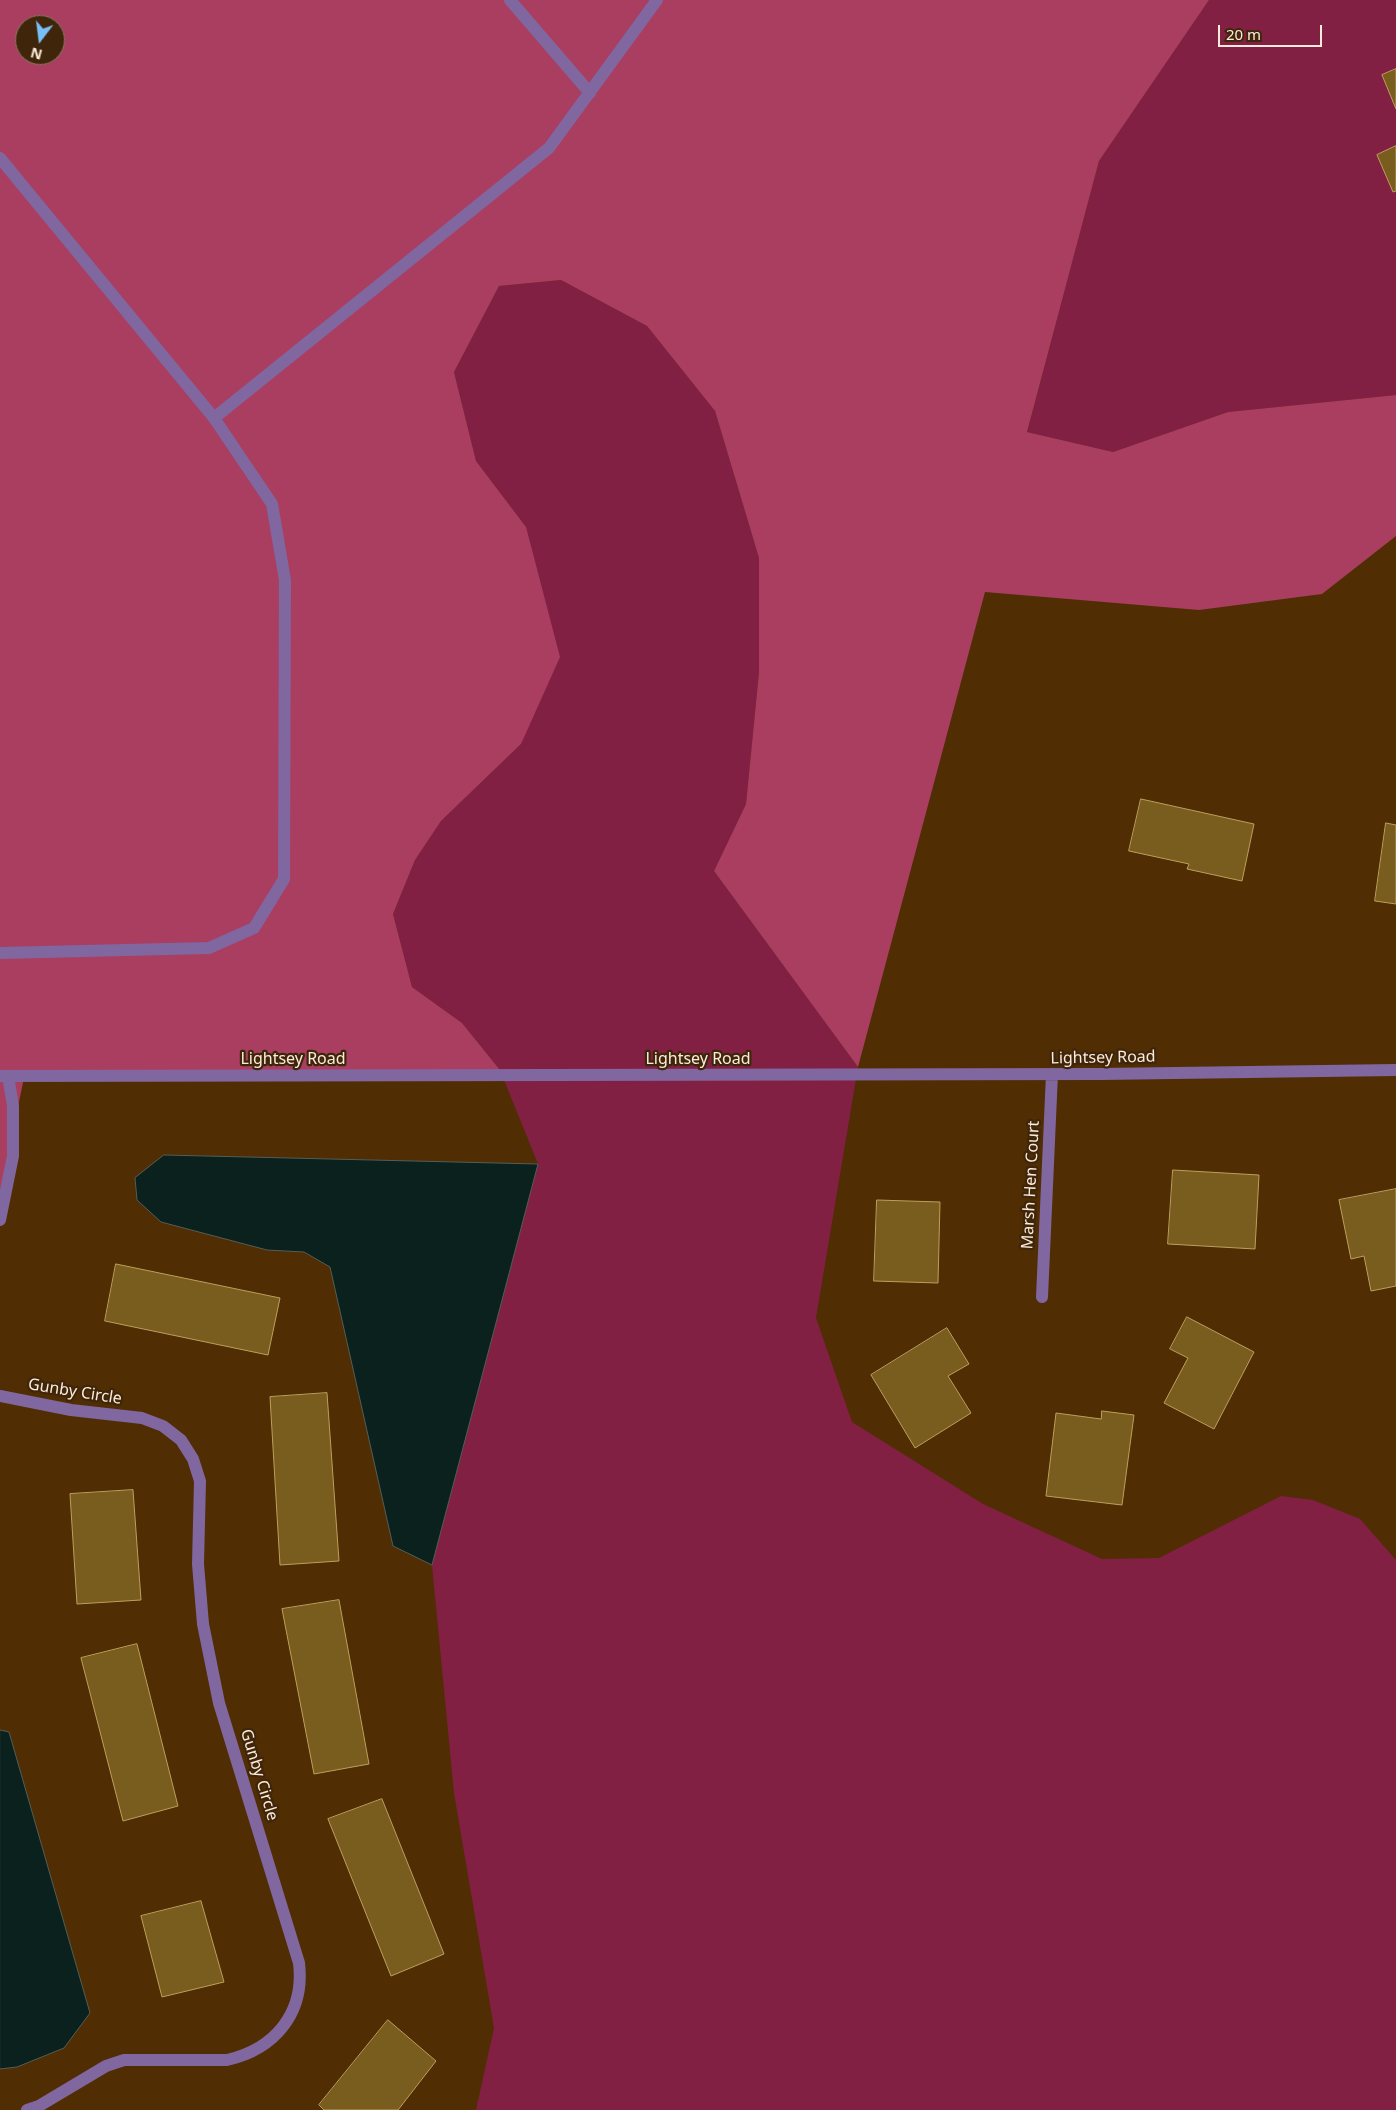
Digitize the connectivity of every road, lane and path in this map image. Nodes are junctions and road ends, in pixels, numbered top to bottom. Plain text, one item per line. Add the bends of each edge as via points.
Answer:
1 (510, 0) edge
2 (657, 0) edge
3 (590, 94) junction
4 (0, 158) edge
5 (214, 418) junction
6 (0, 953) edge
7 (1396, 1070) edge
8 (1052, 1074) junction
9 (4, 1076) edge
10 (0, 1220) edge
11 (1042, 1297) dead end
12 (0, 1396) edge
13 (27, 2110) edge

1 - 3 street
2 - 3 street
3 - 5 street via 549,148
4 - 5 street
5 - 6 street via 272,504 285,580 284,879 254,928 209,948
7 - 8 street, Lightsey Road
8 - 9 street, Lightsey Road
8 - 11 street, Marsh Hen Court
9 - 10 street via 13,1106 13,1156
12 - 13 street, Gunby Circle via 70,1410 142,1418 163,1426 181,1440 193,1459 200,1481 198,1564 203,1624 219,1703 299,1963 300,1976 296,2003 284,2027 265,2046 227,2060 124,2060 106,2066

